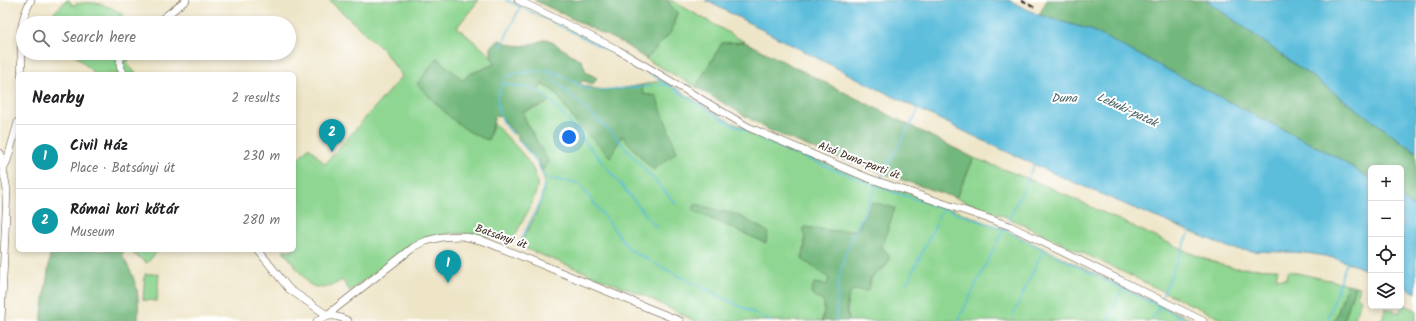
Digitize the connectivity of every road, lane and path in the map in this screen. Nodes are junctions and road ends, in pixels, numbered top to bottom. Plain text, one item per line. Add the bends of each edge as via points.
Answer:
1 (31, 0) edge
2 (36, 0) edge
3 (186, 0) edge
4 (518, 0) edge
5 (23, 16) edge
6 (26, 16) edge
7 (166, 16) edge
8 (21, 60) edge
9 (120, 60) edge
10 (21, 72) edge
11 (123, 72) edge
12 (16, 129) edge
13 (0, 153) edge
14 (2, 170) edge
15 (260, 252) edge
16 (345, 300) junction
17 (327, 318) edge
18 (345, 319) edge
19 (1, 321) edge
20 (316, 321) edge
21 (680, 321) edge
22 (1203, 321) edge

1 - 5 street
2 - 6 street
3 - 7 street
4 - 22 street, Alsó Duna-parti út via 618,50 748,126 879,182 1010,226
8 - 10 street
9 - 11 street via 119,66
12 - 14 street
13 - 14 street
14 - 19 street via 7,190 7,214
15 - 17 street via 288,288
16 - 17 street, Batsányi út
16 - 18 street
16 - 21 street, Batsányi út via 426,241 462,236 512,251
17 - 18 street
17 - 20 street

